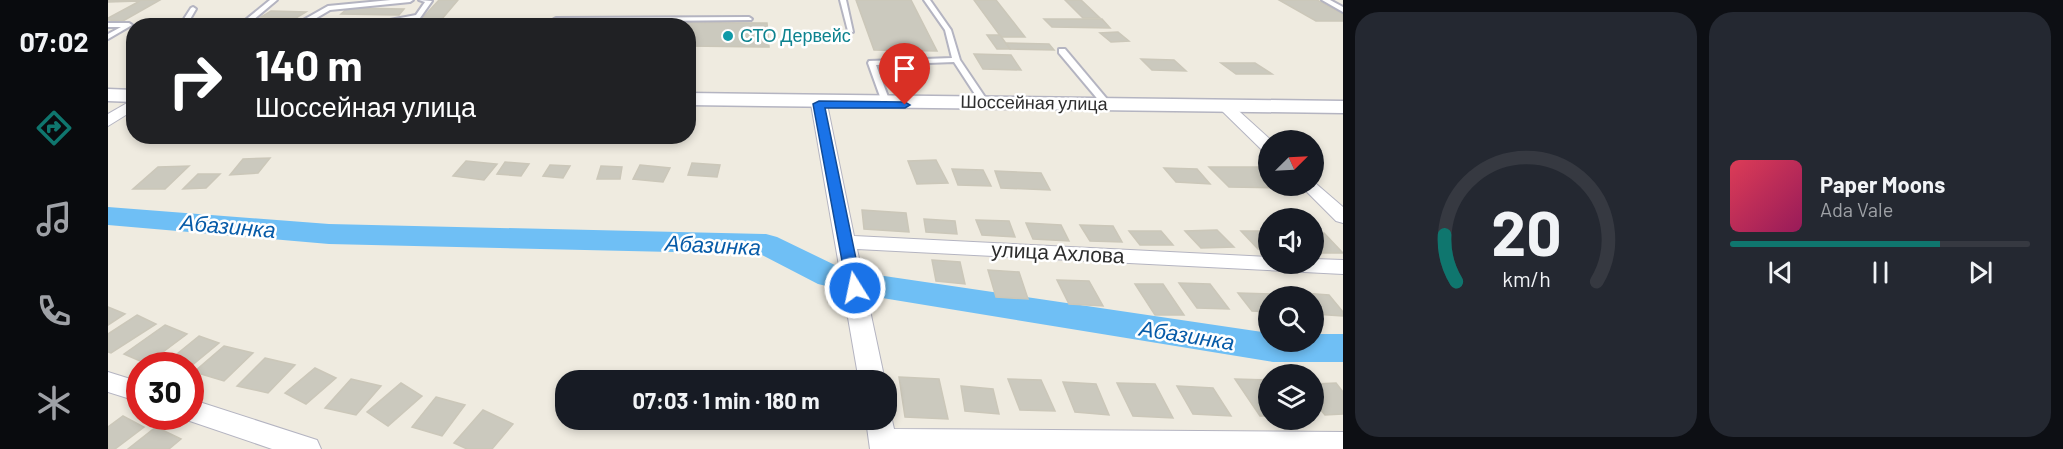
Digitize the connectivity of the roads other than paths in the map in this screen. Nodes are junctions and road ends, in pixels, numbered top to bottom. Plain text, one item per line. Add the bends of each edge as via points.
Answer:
1 (274, 0) edge
2 (410, 0) edge
3 (422, 0) edge
4 (843, 0) edge
5 (927, 0) edge
6 (1325, 0) edge
7 (193, 9) dead end
8 (1343, 10) edge
9 (187, 18) edge
10 (251, 18) edge
11 (311, 18) edge
12 (412, 18) edge
13 (696, 19) edge
14 (749, 19) dead end
15 (108, 25) edge
16 (126, 25) edge
17 (126, 27) edge
18 (851, 32) dead end
19 (108, 37) edge
20 (1062, 51) dead end
21 (956, 60) junction
22 (108, 94) edge
23 (126, 94) edge
24 (696, 101) edge
25 (696, 101) edge
26 (886, 102) junction
27 (985, 103) junction
28 (819, 104) junction
29 (1108, 106) junction
30 (1226, 107) junction
31 (126, 109) edge
32 (1343, 109) edge
33 (108, 121) edge
34 (1258, 137) edge
35 (1320, 196) edge
36 (1343, 218) edge
37 (846, 242) junction
38 (1258, 263) edge
39 (1324, 266) edge
40 (1343, 267) edge
41 (870, 370) edge
42 (108, 382) edge
43 (126, 388) edge
44 (204, 415) edge
45 (882, 437) edge
46 (1343, 444) edge
47 (308, 449) edge

1 - 10 lane
2 - 11 lane via 328,8
3 - 12 lane via 429,1 418,17
4 - 18 lane
5 - 21 lane via 948,30
6 - 8 lane
7 - 9 lane
13 - 14 lane
15 - 16 lane
17 - 19 lane
20 - 29 lane
21 - 26 lane via 872,63
21 - 27 lane
22 - 23 main road
24 - 26 main road, Шоссейная улица
25 - 28 main road, Шоссейная улица
26 - 27 main road, Шоссейная улица
27 - 29 main road, Шоссейная улица
28 - 29 main road, Шоссейная улица
28 - 37 street
29 - 30 main road, Шоссейная улица
30 - 32 main road, Шоссейная улица
30 - 34 street
31 - 33 street
35 - 36 street
37 - 38 street, улица Ахлова
37 - 41 street
39 - 40 street
42 - 43 street
44 - 47 street
45 - 46 street

